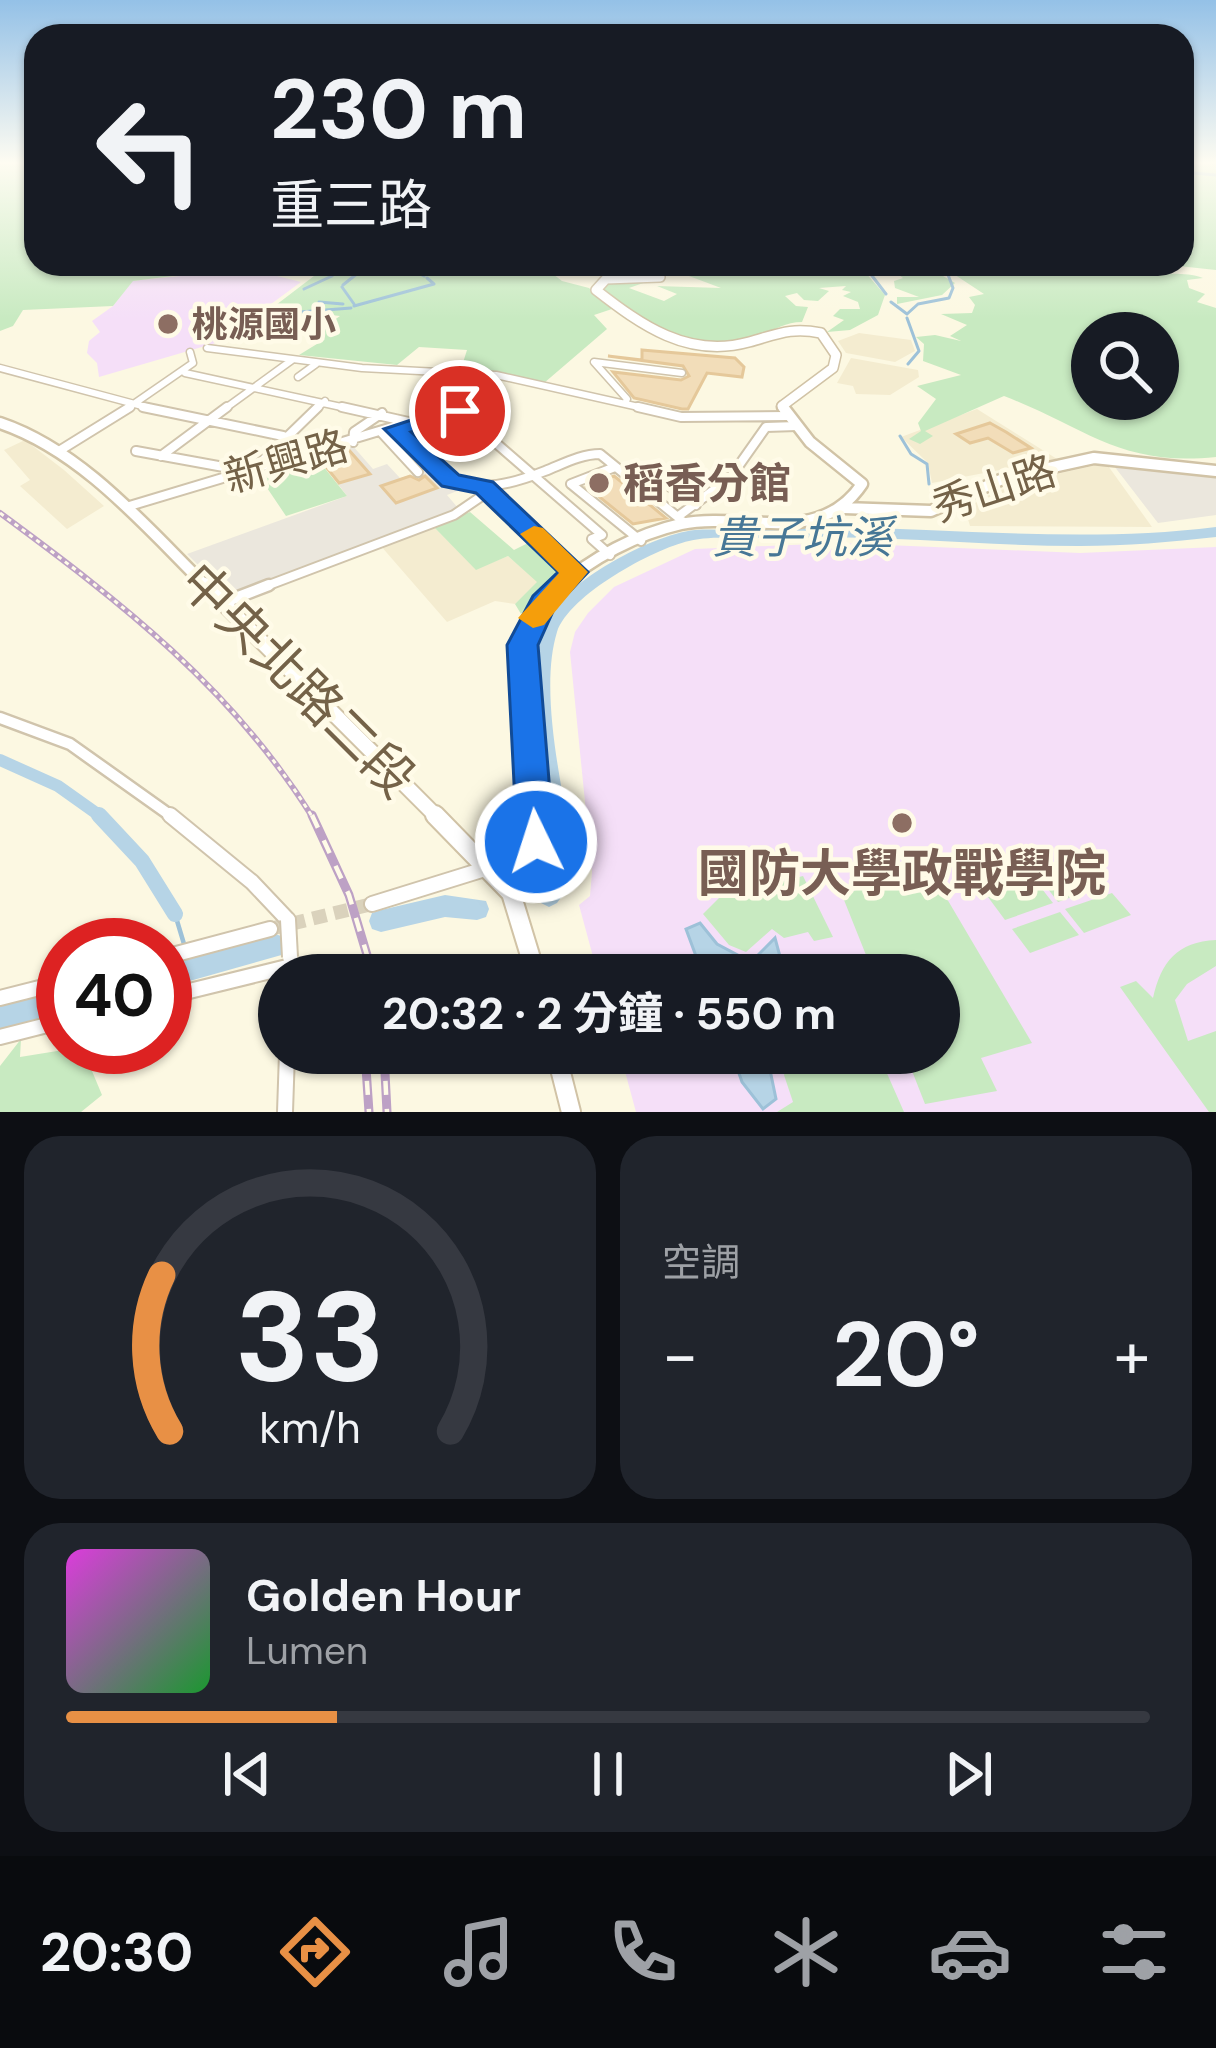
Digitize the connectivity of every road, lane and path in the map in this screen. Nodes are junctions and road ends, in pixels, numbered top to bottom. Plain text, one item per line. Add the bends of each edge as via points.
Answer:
1 (658, 276) edge
2 (207, 347) dead end
3 (190, 352) dead end
4 (292, 360) junction
5 (316, 364) junction
6 (0, 368) edge
7 (184, 373) junction
8 (682, 373) dead end
9 (15, 375) junction
10 (298, 377) dead end
11 (0, 380) edge
12 (254, 385) junction
13 (325, 400) junction
14 (625, 404) junction
15 (136, 406) junction
16 (484, 408) dead end
17 (382, 413) junction
18 (787, 416) junction
19 (207, 421) junction
20 (0, 423) edge
21 (414, 423) junction
22 (797, 426) junction
23 (395, 429) junction
24 (382, 433) junction
25 (283, 436) junction
26 (489, 437) dead end
27 (353, 442) junction
28 (59, 451) junction
29 (136, 452) dead end
30 (161, 456) junction
31 (615, 467) junction
32 (1216, 471) edge
33 (250, 472) junction
34 (418, 472) dead end
35 (532, 472) junction
36 (658, 478) dead end
37 (489, 488) junction
38 (696, 505) junction
39 (126, 507) junction
40 (844, 508) junction
41 (683, 519) junction
42 (641, 541) junction
43 (610, 555) junction
44 (574, 572) junction
45 (220, 604) junction
46 (0, 718) edge
47 (488, 868) junction
48 (511, 893) junction
49 (372, 904) tunnel mouth
50 (270, 929) tunnel mouth
51 (192, 950) edge
52 (289, 954) edge
53 (530, 954) edge
54 (258, 974) edge
55 (36, 989) edge
56 (192, 990) edge
57 (0, 998) edge
58 (36, 1028) edge
59 (0, 1037) edge
60 (286, 1074) edge
61 (562, 1074) edge
62 (285, 1112) edge
63 (572, 1112) edge

1 - 18 street via 596,285 668,340 731,346 791,327 828,340 833,368 785,399
2 - 4 street
3 - 7 street
4 - 5 street
4 - 12 street
5 - 10 street
5 - 14 street via 507,377
6 - 9 street
7 - 12 street
7 - 15 street
8 - 14 street via 594,362
9 - 11 street
9 - 15 street
12 - 13 street
12 - 19 street
13 - 17 street
13 - 25 street
14 - 18 street via 696,419
15 - 19 street
15 - 28 street
16 - 21 street
17 - 21 street
17 - 27 street via 354,432
18 - 22 street
19 - 25 street
19 - 30 street
20 - 28 street, 中央北路二段
21 - 23 street
22 - 38 street via 759,432 730,478
22 - 40 street via 861,479
23 - 24 street, 新興路
23 - 37 street, 新興路 via 451,481
24 - 27 street, 新興路
24 - 34 street
25 - 33 street
26 - 35 street
27 - 33 street, 新興路
28 - 39 street, 中央北路二段
29 - 30 street
30 - 33 street
31 - 35 street via 588,454
31 - 41 street
31 - 42 street via 571,484
32 - 40 street, 秀山路 via 1094,458 1007,477 932,511
33 - 39 street, 新興路
35 - 37 street
35 - 43 street via 602,535 592,539
36 - 38 street
37 - 44 street, 新興路
37 - 45 street via 454,515
38 - 41 street
39 - 45 street, 中央北路二段
40 - 41 street, 秀山路 via 807,521
41 - 42 street
42 - 43 street
43 - 44 street
44 - 48 street via 543,603 522,645 536,842 532,872
45 - 47 street, 中央北路二段
46 - 52 street, bridge via 70,744 242,874 288,920
47 - 48 street, 中央北路二段
47 - 49 street
48 - 53 street, 中央北路二段
50 - 51 street
54 - 56 street
55 - 57 street
58 - 59 street
60 - 62 street
61 - 63 street

